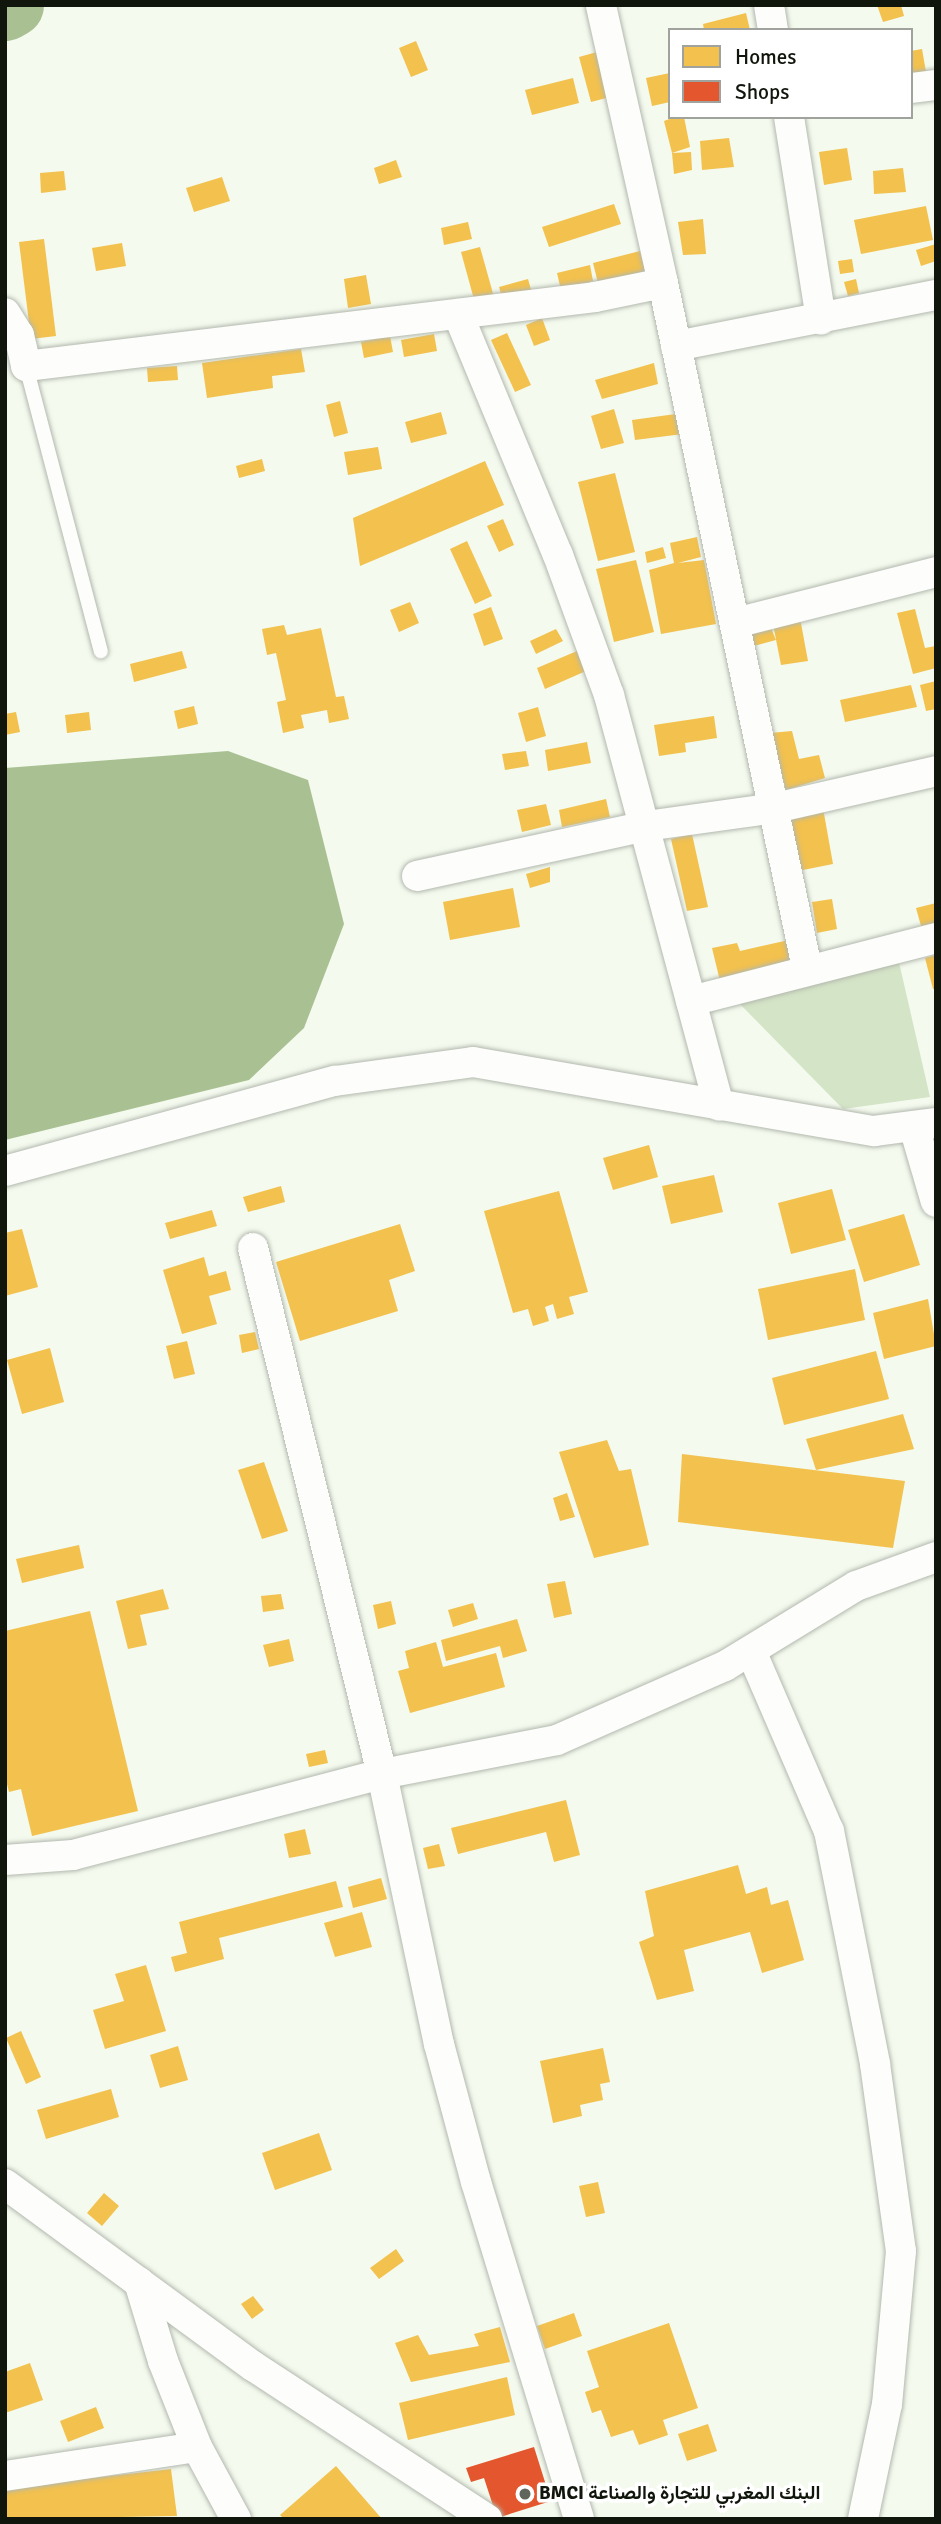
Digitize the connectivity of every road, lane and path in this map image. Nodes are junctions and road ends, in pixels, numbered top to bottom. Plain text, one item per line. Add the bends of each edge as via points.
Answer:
1 (601, 5) edge
2 (769, 5) edge
3 (773, 28) edge
4 (936, 85) edge
5 (913, 88) edge
6 (789, 119) edge
7 (663, 283) junction
8 (936, 295) edge
9 (5, 313) edge
10 (458, 314) junction
11 (821, 319) junction
12 (676, 346) junction
13 (26, 366) junction
14 (936, 572) edge
15 (735, 623) junction
16 (101, 651) dead end
17 (936, 771) edge
18 (775, 808) junction
19 (646, 826) junction
20 (417, 876) dead end
21 (936, 938) edge
22 (807, 968) junction
23 (691, 1001) junction
24 (719, 1106) junction
25 (925, 1125) edge
26 (5, 1171) edge
27 (936, 1202) edge
28 (253, 1248) dead end
29 (936, 1558) edge
30 (751, 1651) junction
31 (382, 1774) junction
32 (5, 1860) edge
33 (5, 2184) edge
34 (139, 2282) junction
35 (197, 2447) junction
36 (5, 2476) edge
37 (236, 2519) edge
38 (487, 2519) edge
39 (579, 2519) edge
40 (863, 2519) edge

1 - 7 street
2 - 3 street
4 - 5 street
6 - 11 street
7 - 10 street via 595,297
7 - 12 street
8 - 11 street via 851,308
9 - 13 street via 19,335
10 - 13 street
10 - 19 street via 558,555 608,695
11 - 12 street
12 - 15 street
13 - 16 lane
14 - 15 street
15 - 18 street
17 - 18 street
18 - 19 street
18 - 22 street
19 - 20 street
19 - 23 street
21 - 22 street
22 - 23 street
23 - 24 street
24 - 25 street via 874,1131
24 - 26 street via 473,1062 335,1081
25 - 27 street
28 - 31 street
29 - 30 street via 856,1587
30 - 31 street via 557,1740
30 - 40 street via 829,1831 875,2064 901,2251 887,2404
31 - 32 street via 73,1855
31 - 39 street via 439,2044 476,2182
33 - 34 street
34 - 35 street via 163,2361
34 - 38 street via 253,2366
35 - 36 street
35 - 37 street

